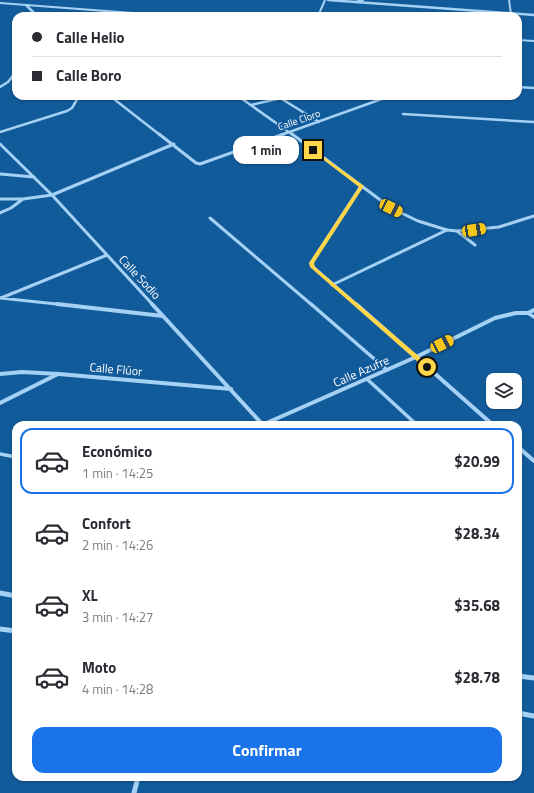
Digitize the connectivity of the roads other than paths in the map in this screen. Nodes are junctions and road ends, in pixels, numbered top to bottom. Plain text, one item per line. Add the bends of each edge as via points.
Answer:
1 (324, 0) edge
2 (328, 0) edge
3 (363, 0) edge
4 (509, 0) edge
5 (354, 2) junction
6 (0, 3) edge
7 (26, 5) junction
8 (32, 12) edge
9 (120, 12) edge
10 (320, 12) edge
11 (485, 12) edge
12 (511, 12) edge
13 (522, 14) edge
14 (534, 15) edge
15 (522, 40) edge
16 (534, 41) edge
17 (12, 77) edge
18 (0, 87) edge
19 (522, 87) edge
20 (534, 88) edge
21 (77, 100) edge
22 (115, 100) edge
23 (244, 100) edge
24 (268, 100) edge
25 (284, 100) edge
26 (379, 100) edge
27 (251, 105) junction
28 (403, 114) dead end
29 (319, 122) junction
30 (534, 122) edge
31 (0, 132) edge
32 (290, 132) junction
33 (0, 144) edge
34 (174, 144) junction
35 (0, 174) edge
36 (34, 177) junction
37 (361, 186) junction
38 (52, 195) junction
39 (0, 199) edge
40 (23, 199) junction
41 (0, 213) edge
42 (534, 216) edge
43 (210, 218) dead end
44 (447, 230) junction
45 (456, 231) junction
46 (475, 245) dead end
47 (107, 255) junction
48 (332, 285) junction
49 (0, 298) edge
50 (534, 310) edge
51 (528, 313) junction
52 (163, 316) junction
53 (534, 317) edge
54 (416, 357) junction
55 (387, 370) junction
56 (0, 374) edge
57 (59, 374) junction
58 (367, 379) junction
59 (231, 389) junction
60 (0, 403) edge
61 (259, 421) edge
62 (271, 421) edge
63 (413, 421) edge
64 (488, 421) edge
65 (522, 450) edge
66 (0, 454) edge
67 (12, 456) edge
68 (534, 461) edge
69 (0, 593) edge
70 (12, 595) edge
71 (0, 628) edge
72 (12, 630) edge
73 (522, 676) edge
74 (534, 678) edge
75 (522, 714) edge
76 (534, 716) edge
77 (137, 781) edge
78 (133, 792) edge

1 - 10 street
2 - 5 street
3 - 5 street
4 - 12 street
5 - 11 street
6 - 7 street
7 - 8 street
7 - 9 street
13 - 14 street
15 - 16 street
17 - 18 street
19 - 20 street
21 - 31 street via 67,111
22 - 34 street, Calle Cloro
23 - 27 street
24 - 27 street
25 - 29 street
26 - 29 street, Calle Cloro
27 - 32 street
28 - 30 street
29 - 32 street, Calle Cloro
32 - 34 street, Calle Cloro via 200,164
32 - 37 street
33 - 36 street, Calle Sodio
34 - 38 street
35 - 36 street
36 - 38 street, Calle Sodio
37 - 44 street via 391,208 418,221
37 - 48 street via 311,263
38 - 40 street
38 - 47 street, Calle Sodio
39 - 40 street
40 - 41 street
42 - 45 street via 499,227
43 - 55 street
44 - 45 street
44 - 48 street
45 - 46 street
47 - 49 street
47 - 52 street, Calle Sodio
48 - 54 street
49 - 52 street
50 - 51 street, Calle Azufre
51 - 53 street
51 - 54 street, Calle Azufre via 495,318
52 - 59 street, Calle Sodio
54 - 55 street, Calle Azufre
54 - 64 street
55 - 58 street, Calle Azufre
56 - 57 street, Calle Flúor
57 - 59 street, Calle Flúor
57 - 60 street
58 - 62 street, Calle Azufre
58 - 63 street
59 - 61 street, Calle Sodio
65 - 68 street
66 - 67 street
69 - 70 street
71 - 72 street
73 - 74 street
75 - 76 street
77 - 78 street

